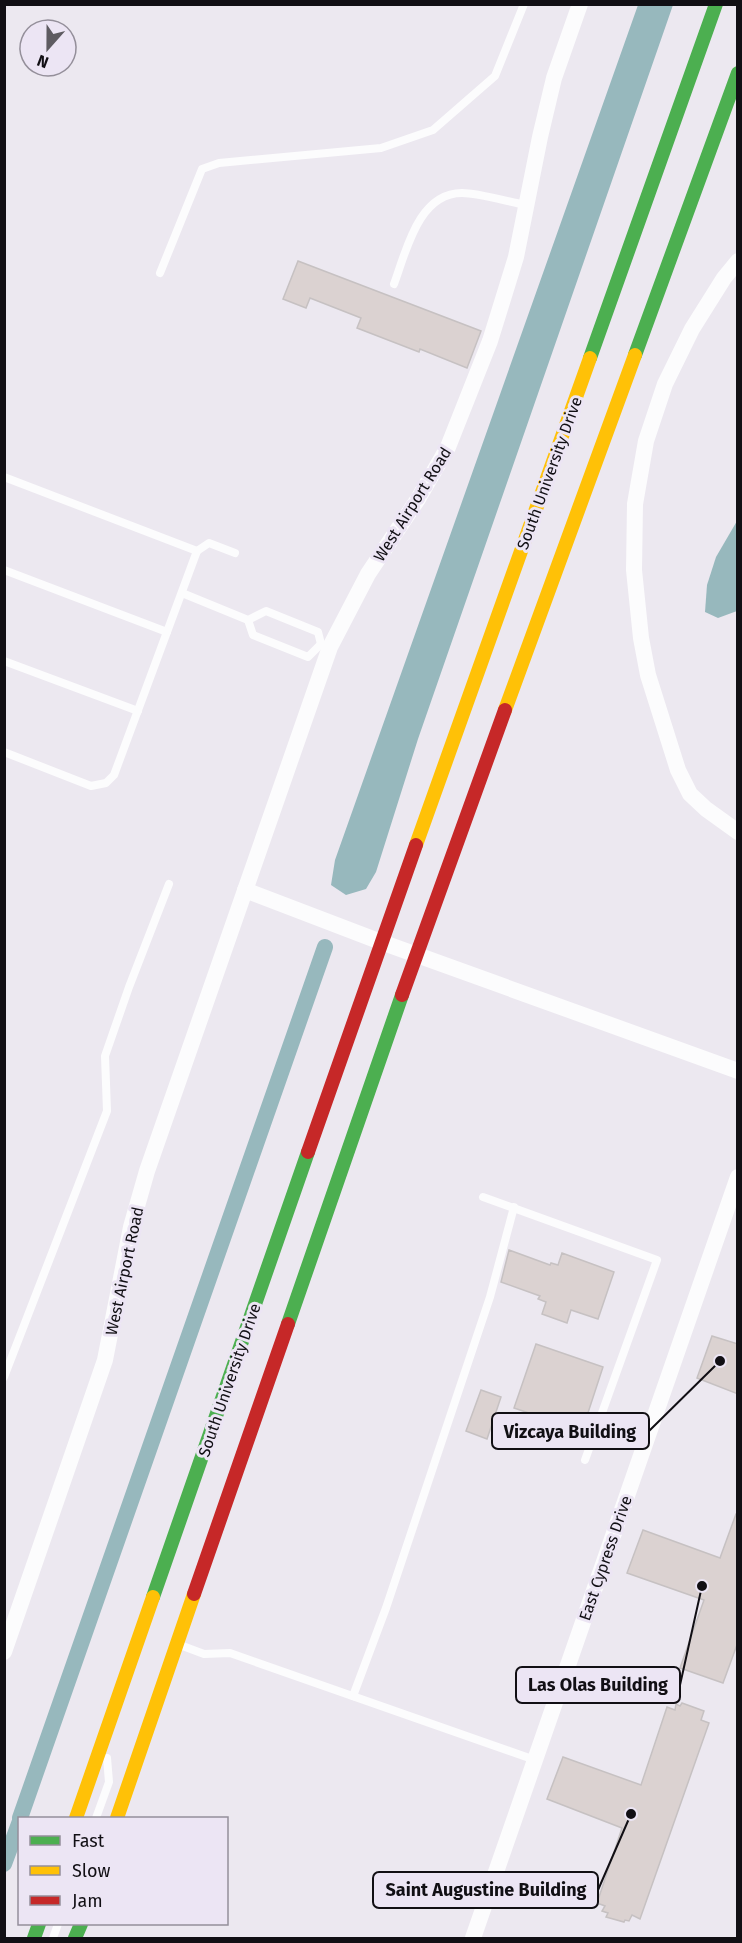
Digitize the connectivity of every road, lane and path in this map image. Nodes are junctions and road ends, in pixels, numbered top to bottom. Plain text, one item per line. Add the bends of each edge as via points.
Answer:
1 (524, 4) edge
2 (580, 4) edge
3 (716, 4) edge
4 (738, 73) edge
5 (527, 205) junction
6 (738, 261) edge
7 (160, 273) dead end
8 (394, 284) dead end
9 (4, 477) edge
10 (197, 551) junction
11 (235, 553) dead end
12 (4, 570) edge
13 (182, 593) junction
14 (248, 620) junction
15 (168, 632) junction
16 (326, 645) junction
17 (4, 660) edge
18 (138, 711) junction
19 (4, 752) edge
20 (738, 832) edge
21 (169, 884) dead end
22 (245, 890) junction
23 (381, 942) junction
24 (416, 954) junction
25 (738, 1071) edge
26 (738, 1177) edge
27 (483, 1197) dead end
28 (514, 1207) junction
29 (4, 1377) edge
30 (585, 1460) dead end
31 (6, 1641) edge
32 (177, 1644) junction
33 (353, 1696) junction
34 (106, 1734) junction
35 (535, 1760) junction
36 (76, 1817) edge
37 (96, 1817) edge
38 (117, 1817) edge
39 (473, 1938) edge

1 - 7 lane via 495,76 433,130 381,148 219,163 202,169
2 - 5 street, West Airport Road via 554,78
3 - 23 main road, South University Drive
4 - 24 main road
5 - 8 lane via 461,193 440,199 422,215
5 - 16 street, West Airport Road via 516,257 493,330 448,447
6 - 20 street via 692,329 665,384 646,441 635,504 634,570 648,675 678,770 690,794
9 - 10 lane
10 - 11 lane via 208,543
10 - 13 lane
12 - 15 lane
13 - 14 lane
13 - 15 lane
14 - 16 lane via 266,611 318,632
14 - 16 lane via 253,635 308,657
15 - 18 lane
16 - 22 street, West Airport Road
17 - 18 lane
18 - 19 lane via 114,775 106,783 92,786
21 - 29 lane via 105,1056 107,1111
22 - 23 street
22 - 31 street, West Airport Road via 147,1172 131,1227 105,1360
23 - 24 street
23 - 34 main road, South University Drive
24 - 25 street
24 - 32 main road
26 - 35 street, East Cypress Drive
27 - 28 lane
28 - 30 lane via 657,1260
28 - 33 lane via 486,1308
32 - 33 lane via 204,1654 230,1653
32 - 38 main road
33 - 35 lane
34 - 36 main road, South University Drive
34 - 37 lane via 109,1782
35 - 39 street, East Cypress Drive

